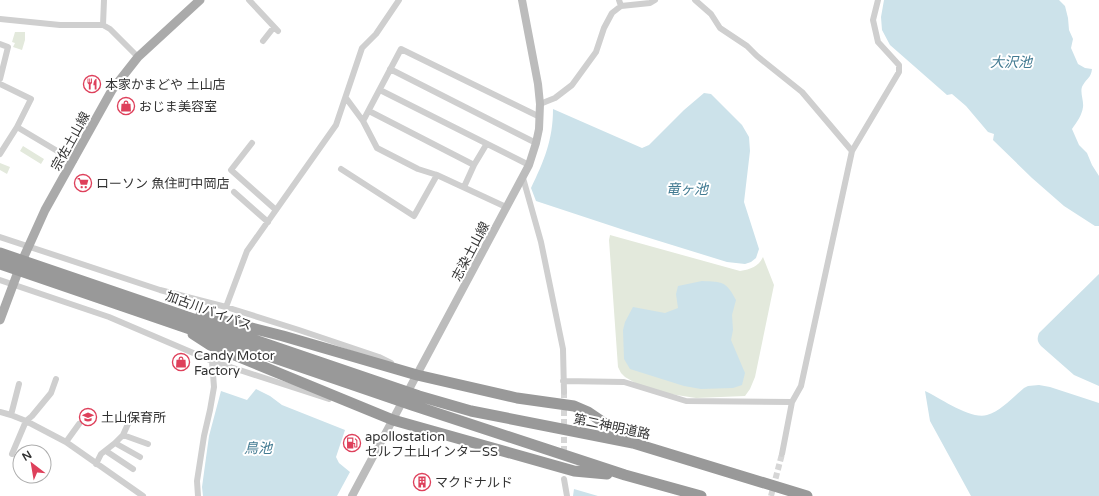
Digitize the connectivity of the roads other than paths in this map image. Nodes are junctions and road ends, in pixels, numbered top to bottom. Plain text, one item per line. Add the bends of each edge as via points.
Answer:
1 (104, 0) edge
2 (200, 0) edge
3 (249, 0) edge
4 (399, 0) edge
5 (522, 0) edge
6 (655, 0) edge
7 (695, 0) edge
8 (878, 0) edge
9 (620, 3) edge
10 (0, 19) edge
11 (103, 25) junction
12 (262, 41) dead end
13 (0, 44) edge
14 (138, 57) junction
15 (390, 69) junction
16 (0, 79) edge
17 (0, 84) edge
18 (380, 90) junction
19 (346, 98) junction
20 (540, 104) junction
21 (369, 111) junction
22 (540, 117) junction
23 (363, 122) junction
24 (17, 127) junction
25 (252, 143) dead end
26 (536, 143) junction
27 (486, 145) junction
28 (852, 151) junction
29 (0, 154) edge
30 (74, 161) junction
31 (474, 165) junction
32 (529, 165) junction
33 (342, 169) dead end
34 (437, 175) junction
35 (523, 178) junction
36 (464, 187) junction
37 (234, 192) dead end
38 (506, 207) junction
39 (276, 210) junction
40 (268, 222) junction
41 (0, 237) edge
42 (28, 246) junction
43 (0, 253) edge
44 (0, 264) edge
45 (21, 265) junction
46 (0, 280) edge
47 (12, 285) junction
48 (158, 306) junction
49 (226, 307) junction
50 (0, 320) edge
51 (175, 323) junction
52 (212, 361) junction
53 (417, 375) junction
54 (56, 379) dead end
55 (564, 381) junction
56 (19, 384) dead end
57 (564, 392) tunnel mouth
58 (395, 393) junction
59 (411, 399) junction
60 (792, 402) junction
61 (0, 412) edge
62 (133, 413) dead end
63 (11, 415) junction
64 (393, 420) junction
65 (26, 421) junction
66 (79, 424) dead end
67 (123, 435) junction
68 (66, 442) junction
69 (115, 443) junction
70 (633, 443) junction
71 (16, 444) edge
72 (148, 444) dead end
73 (106, 451) junction
74 (782, 454) tunnel mouth
75 (140, 457) dead end
76 (96, 464) junction
77 (133, 469) dead end
78 (625, 475) junction
79 (564, 479) dead end
80 (143, 496) edge
81 (198, 496) edge
82 (352, 496) edge
83 (567, 496) edge
84 (701, 496) edge
85 (806, 496) edge

1 - 11 street
2 - 14 main road, 宗佐土山線
3 - 12 street via 276,29
4 - 19 street via 376,34 362,48
5 - 20 main road, 志染土山線
6 - 9 street via 650,3
7 - 28 street via 711,14 720,28 747,46 802,92
8 - 28 street via 873,20 878,42 899,65 899,72
9 - 20 street via 604,28 596,52 572,85 555,98
10 - 11 street via 60,25
11 - 14 street
13 - 16 street via 8,47
14 - 30 main road, 宗佐土山線 via 112,90
15 - 18 street
15 - 22 street via 401,49
15 - 26 street
17 - 24 street via 31,99
18 - 21 street
18 - 27 street
19 - 23 street
19 - 39 street via 336,125
20 - 22 main road, 志染土山線
21 - 23 street
21 - 31 street
22 - 26 main road, 志染土山線
23 - 34 street via 377,148 418,169
24 - 29 street
24 - 30 street
25 - 39 street via 231,170
26 - 32 main road, 志染土山線
27 - 31 street
27 - 32 street
28 - 60 street via 801,386
30 - 42 main road, 宗佐土山線 via 45,210
31 - 36 street
32 - 35 main road, 志染土山線
33 - 34 street via 414,216
34 - 36 street
35 - 38 main road, 志染土山線
35 - 55 street via 541,242 563,349
36 - 38 street
37 - 40 street
38 - 53 main road, 志染土山線
39 - 40 street
40 - 49 street via 247,251
41 - 42 street
42 - 47 main road, 宗佐土山線
42 - 49 street via 160,290
43 - 45 highway, 加古川バイパス
44 - 45 highway, 加古川バイパス
45 - 48 highway, 加古川バイパス
45 - 51 highway, 加古川バイパス
46 - 47 street
47 - 50 main road, 宗佐土山線
47 - 52 street via 109,317
48 - 53 highway via 276,334
48 - 58 highway, 加古川バイパス
49 - 53 street via 379,357
51 - 58 highway, 加古川バイパス
51 - 64 highway via 210,345
52 - 64 street
52 - 81 street via 214,387 197,481
53 - 64 main road, 志染土山線
53 - 70 highway via 517,398 574,406 588,412
54 - 65 street via 51,393
55 - 57 street
55 - 60 street via 624,382 686,401
56 - 63 street
58 - 59 highway, 加古川バイパス
59 - 70 highway, 第二神明道路
59 - 78 highway
60 - 74 street
61 - 63 street
62 - 67 street
63 - 65 street
64 - 78 highway via 574,471
64 - 82 main road, 志染土山線
65 - 68 street
65 - 71 street
66 - 68 street
67 - 69 street
67 - 72 street
68 - 76 street
69 - 73 street
69 - 75 street
70 - 85 highway, 第二神明道路
73 - 76 street
73 - 77 street
76 - 80 street
78 - 84 highway
79 - 83 street

